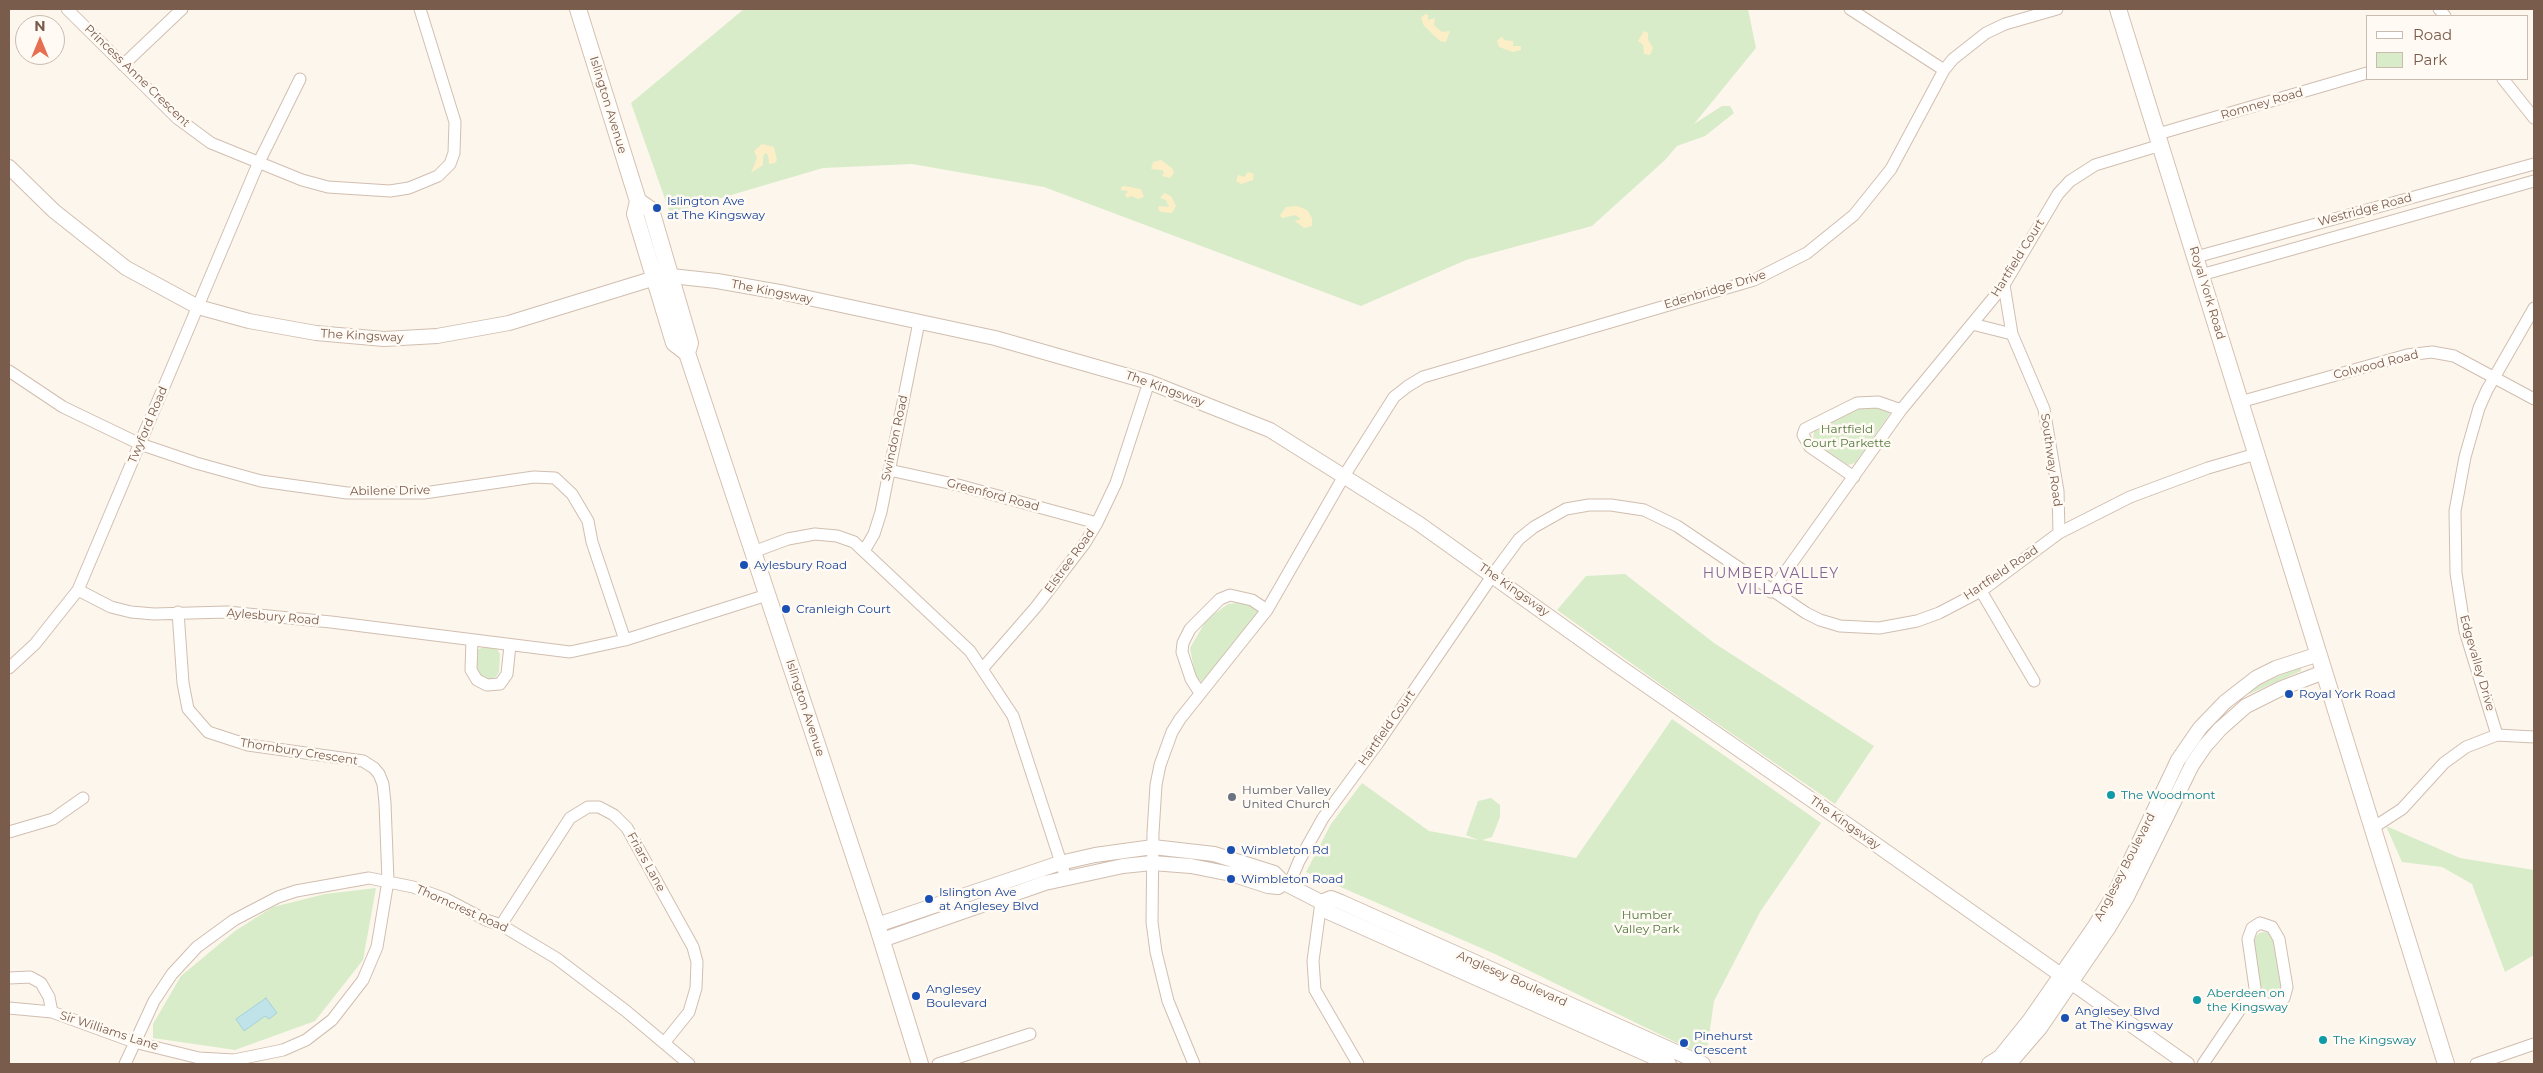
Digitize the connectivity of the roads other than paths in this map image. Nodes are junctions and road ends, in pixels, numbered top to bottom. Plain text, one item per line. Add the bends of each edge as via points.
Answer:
1 (67, 9) edge
2 (182, 9) edge
3 (420, 9) edge
4 (578, 9) edge
5 (1850, 9) edge
6 (2058, 9) edge
7 (2118, 9) edge
8 (123, 65) junction
9 (1944, 70) junction
10 (2366, 73) edge
11 (300, 79) dead end
12 (2504, 80) edge
13 (2534, 118) edge
14 (2159, 140) junction
15 (258, 164) junction
16 (2534, 164) edge
17 (9, 167) edge
18 (2534, 181) edge
19 (2196, 257) junction
20 (2201, 274) junction
21 (663, 277) junction
22 (2004, 285) junction
23 (198, 307) junction
24 (2534, 308) edge
25 (919, 322) junction
26 (1972, 324) junction
27 (2012, 334) junction
28 (9, 370) edge
29 (2494, 378) junction
30 (1149, 382) junction
31 (2534, 399) edge
32 (2240, 402) junction
33 (1901, 410) junction
34 (140, 444) junction
35 (2256, 454) junction
36 (889, 470) junction
37 (1344, 476) junction
38 (1854, 477) junction
39 (1097, 523) junction
40 (2059, 533) junction
41 (864, 551) junction
42 (753, 552) junction
43 (1492, 576) junction
44 (78, 590) junction
45 (1980, 590) junction
46 (1771, 592) junction
47 (767, 595) junction
48 (1267, 610) junction
49 (178, 612) junction
50 (472, 640) junction
51 (625, 640) junction
52 (510, 645) junction
53 (2319, 654) junction
54 (9, 668) edge
55 (983, 668) junction
56 (2324, 672) junction
57 (2034, 680) dead end
58 (1200, 692) junction
59 (2237, 692) junction
60 (2246, 706) junction
61 (2497, 736) junction
62 (2534, 737) edge
63 (82, 798) dead end
64 (2371, 829) junction
65 (9, 832) edge
66 (1153, 847) junction
67 (1060, 863) junction
68 (1152, 863) junction
69 (1066, 878) junction
70 (388, 881) junction
71 (1286, 884) junction
72 (1321, 902) junction
73 (501, 925) junction
74 (877, 925) junction
75 (882, 940) junction
76 (2060, 976) junction
77 (9, 978) edge
78 (2072, 984) junction
79 (2256, 995) junction
80 (9, 1008) edge
81 (52, 1012) junction
82 (1030, 1034) dead end
83 (134, 1042) junction
84 (664, 1043) junction
85 (2534, 1044) edge
86 (125, 1064) edge
87 (689, 1064) edge
88 (920, 1064) edge
89 (938, 1064) edge
90 (1194, 1064) edge
91 (1358, 1064) edge
92 (1669, 1064) edge
93 (1703, 1064) edge
94 (1989, 1064) edge
95 (2009, 1064) edge
96 (2187, 1064) edge
97 (2203, 1064) edge
98 (2446, 1064) edge
99 (2476, 1064) edge

1 - 8 street, Princess Anne Crescent
2 - 8 street
3 - 15 street, Princess Anne Crescent via 455,122 454,153 450,164 438,176 409,188 357,190 302,180
4 - 21 main road, Islington Avenue via 638,201 651,210
5 - 9 street
6 - 9 street, Edenbridge Drive via 1986,32
7 - 14 main road, Royal York Road
8 - 15 street, Princess Anne Crescent via 194,131 225,150
9 - 37 street, Edenbridge Drive via 1886,176 1854,215 1807,253 1754,280 1423,377 1394,397
10 - 14 street, Romney Road
11 - 15 street, Twyford Road
12 - 13 street
14 - 19 main road, Royal York Road
14 - 22 street, Hartfield Court via 2095,165 2070,181 2058,194
15 - 23 street, Twyford Road
16 - 19 street, Westridge Road
17 - 23 street, The Kingsway via 54,211 108,255
18 - 20 street, Westridge Road
19 - 20 main road, Royal York Road
20 - 32 main road, Royal York Road
21 - 23 street, The Kingsway via 509,323 411,338 316,334 249,322
21 - 25 street, The Kingsway via 717,281
21 - 42 main road, Islington Avenue via 690,343 687,353
22 - 26 street, Hartfield Court
22 - 27 street, Southway Road
23 - 34 street, Twyford Road
24 - 29 street, Edgevalley Drive
25 - 30 street, The Kingsway via 995,338
25 - 36 street, Swindon Road
26 - 27 street
26 - 33 street, Hartfield Court
27 - 40 street, Southway Road via 2044,409 2058,491
28 - 34 street, Abilene Drive via 64,407
29 - 31 street, Colwood Road
29 - 32 street, Colwood Road via 2454,356 2423,352
29 - 61 street, Edgevalley Drive via 2479,408 2464,457 2455,511 2454,548 2466,631
30 - 37 street, The Kingsway via 1270,430
30 - 39 street, Elstree Road via 1116,483
32 - 35 main road, Royal York Road
33 - 38 street, Hartfield Court
33 - 38 street via 1878,402 1857,403 1805,429 1803,435 1810,447
34 - 44 street, Twyford Road
34 - 51 street, Abilene Drive via 261,481 348,493 424,492 534,477 555,478 582,508
35 - 40 street, Hartfield Road via 2130,497
35 - 53 main road, Royal York Road
36 - 39 street, Greenford Road via 958,485
36 - 41 street, Swindon Road via 874,534
37 - 43 street, The Kingsway
37 - 48 street
38 - 46 street, Hartfield Court
39 - 55 street, Elstree Road via 1036,607
40 - 45 street, Hartfield Road
41 - 42 street via 854,542 837,536 815,534 788,539
41 - 55 street via 970,651
42 - 47 main road, Islington Avenue
43 - 46 street, Hartfield Road via 1520,539 1548,518 1566,510 1611,504 1644,510 1677,526
43 - 71 street, Hartfield Court via 1323,818
43 - 76 street, The Kingsway
44 - 49 street, Aylesbury Road via 111,607 131,612
44 - 54 street, Twyford Road via 35,644
45 - 46 street, Hartfield Road via 1917,621 1879,628 1840,626 1820,620
45 - 57 street
47 - 51 street, Aylesbury Road
47 - 74 main road, Islington Avenue
48 - 58 street
48 - 58 street via 1252,600 1230,595 1216,603 1190,629 1182,652 1191,679
49 - 50 street, Aylesbury Road via 227,612
49 - 70 street, Thornbury Crescent via 188,709 208,732 248,745 363,761 374,768 384,790
50 - 52 street, Aylesbury Road
50 - 52 street via 471,670 477,680 487,685 500,684 507,674
51 - 52 street, Aylesbury Road via 570,652
53 - 56 main road, Royal York Road
53 - 59 street, Anglesey Boulevard via 2276,668
55 - 67 street via 1013,716
56 - 60 street, Anglesey Boulevard via 2274,691
56 - 64 main road, Royal York Road
58 - 66 street via 1172,732 1160,765
59 - 60 street
59 - 76 street, Anglesey Boulevard via 2188,744 2114,895
60 - 78 street, Anglesey Boulevard via 2220,729 2192,765 2128,897
61 - 62 street
61 - 64 street via 2456,753 2402,809
63 - 65 street via 53,819
64 - 98 main road, Royal York Road
66 - 67 street, Anglesey Boulevard
66 - 68 street
66 - 71 street, Anglesey Boulevard via 1214,854 1274,873
67 - 69 street
67 - 74 street, Anglesey Boulevard
68 - 69 street, Anglesey Boulevard
68 - 71 street, Anglesey Boulevard via 1210,869 1268,886
68 - 90 street via 1152,922 1156,952 1168,1001
69 - 75 street, Anglesey Boulevard
70 - 73 street, Thorncrest Road via 446,900
70 - 83 street, Thorncrest Road via 364,879 296,891 234,920 197,947 172,974 154,1001
70 - 83 street, Sir Williams Lane via 377,947 363,980 332,1020 306,1040 283,1050 234,1060 199,1058
71 - 72 street, Anglesey Boulevard
72 - 91 street via 1312,961 1315,990
72 - 92 street, Anglesey Boulevard via 1333,914
72 - 93 street, Anglesey Boulevard via 1331,898 1341,902
73 - 84 street, Thorncrest Road via 556,958
73 - 84 street, Friars Lane via 570,818 588,807 599,807 614,815 627,828 693,947 697,962 696,988 689,1012
74 - 75 main road, Islington Avenue
75 - 88 main road, Islington Avenue
76 - 78 street, The Kingsway
76 - 94 street, Anglesey Boulevard via 2000,1057
77 - 81 street, Sir Williams Lane via 30,977 41,983 51,1002
78 - 95 street, Anglesey Boulevard
78 - 96 street, The Kingsway
79 - 79 street via 2263,1004 2269,1005 2279,1002 2287,993 2279,939 2272,927 2266,924 2255,925 2249,932
79 - 97 street via 2245,1002
80 - 81 street, Sir Williams Lane
81 - 83 street, Sir Williams Lane
82 - 89 street
83 - 86 street, Thorncrest Road
84 - 87 street, Thorncrest Road
85 - 99 street

